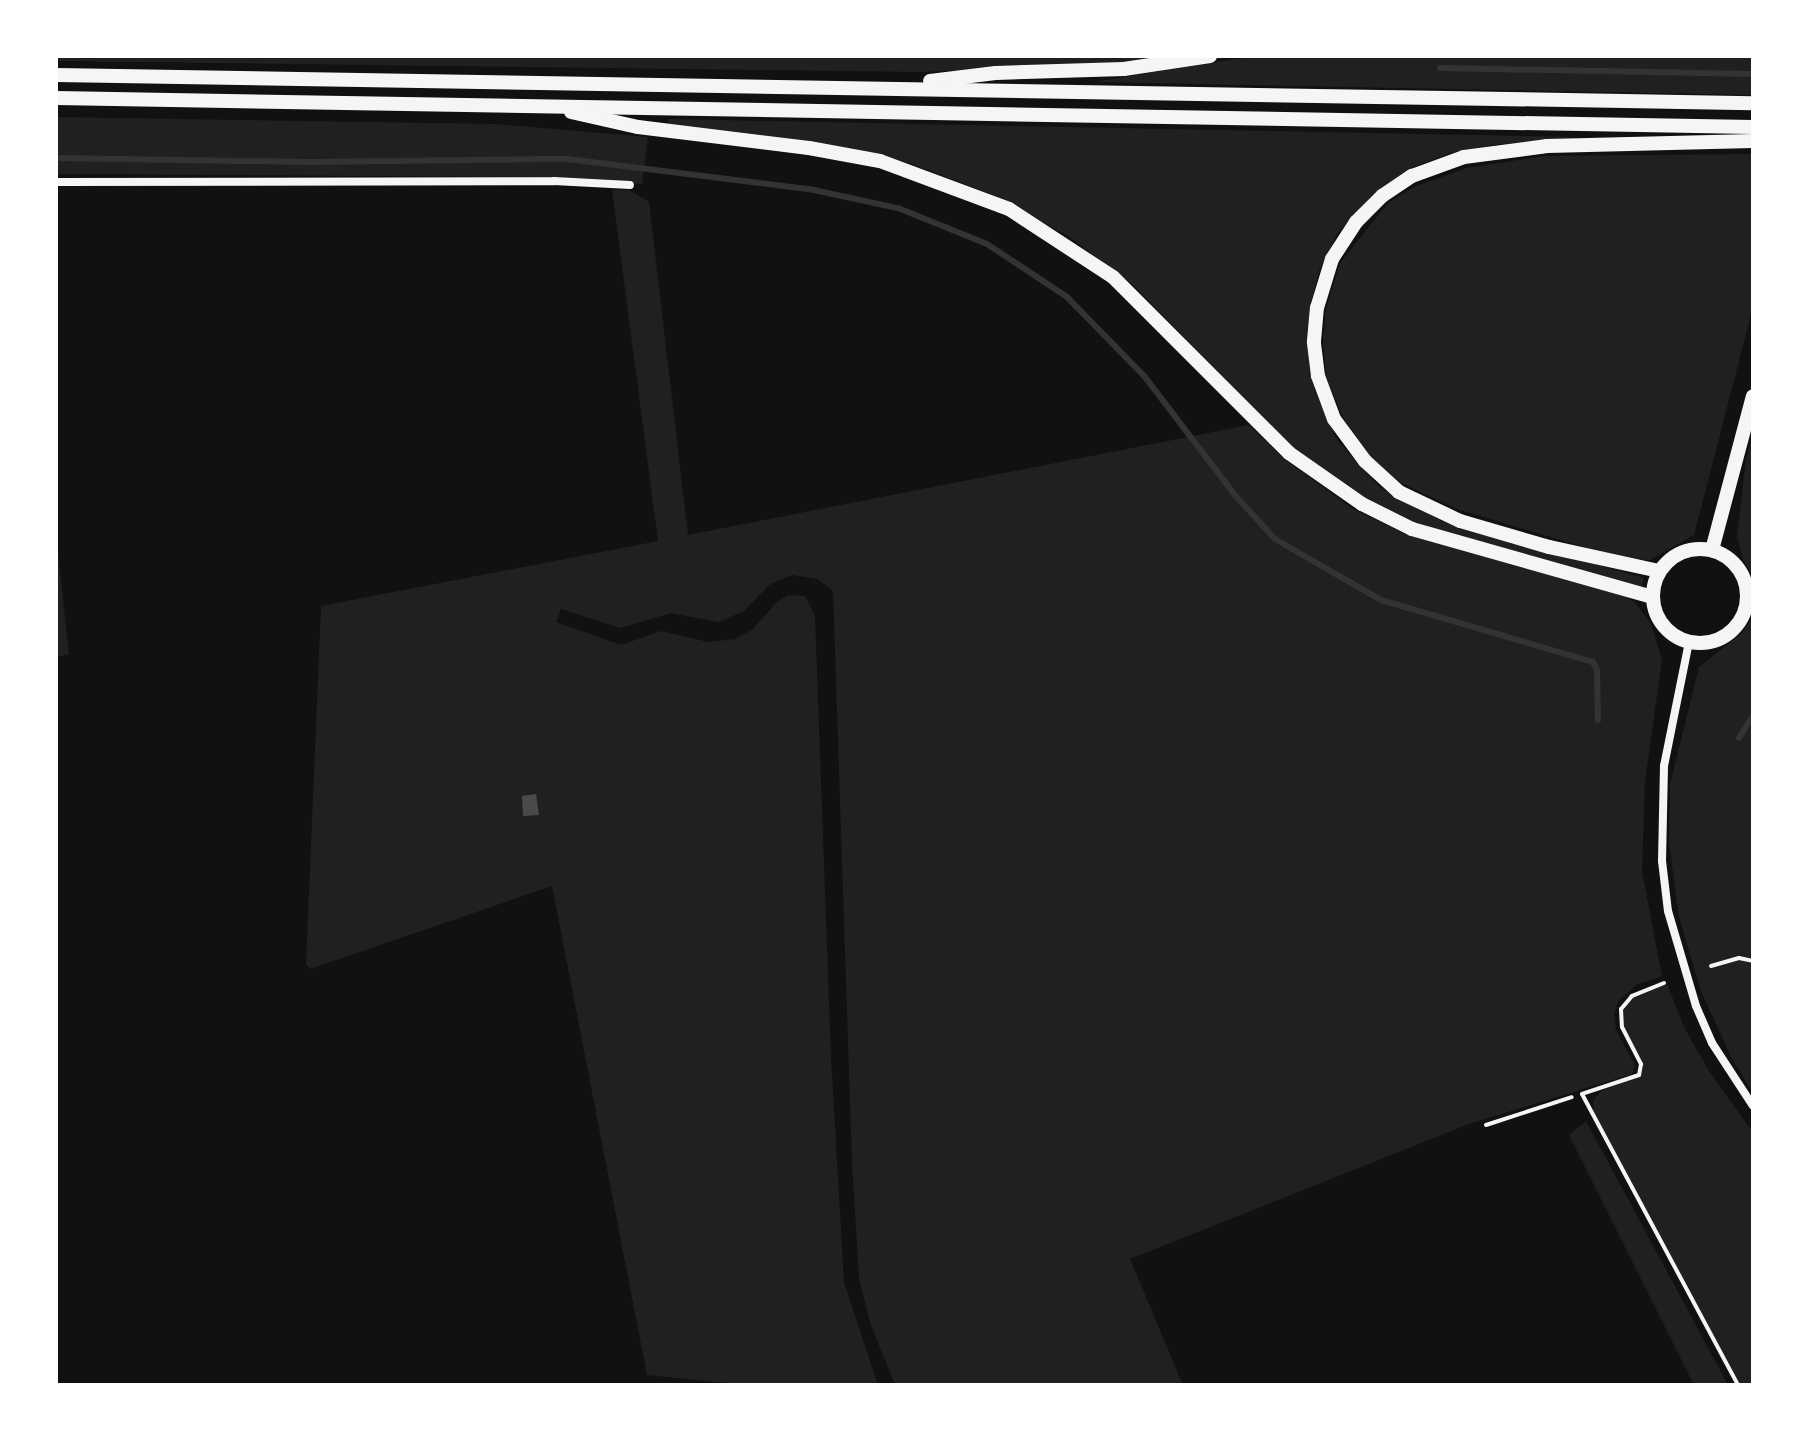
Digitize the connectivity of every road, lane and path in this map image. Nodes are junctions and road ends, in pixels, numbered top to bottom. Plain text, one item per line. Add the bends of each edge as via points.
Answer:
1 (1210, 56) edge
2 (56, 75) edge
3 (874, 87) junction
4 (56, 98) edge
5 (1753, 103) edge
6 (539, 105) junction
7 (1753, 127) edge
8 (1753, 141) edge
9 (56, 182) edge
10 (630, 185) dead end
11 (1753, 396) edge
12 (1712, 550) junction
13 (1659, 571) junction
14 (1652, 597) junction
15 (1689, 642) junction
16 (1753, 961) edge
17 (1711, 966) dead end
18 (1664, 983) dead end
19 (1582, 1094) junction
20 (1753, 1106) edge
21 (1486, 1125) dead end
22 (1738, 1385) edge

1 - 3 main road via 1124,69 996,73
2 - 3 main road
3 - 5 main road
4 - 6 main road
6 - 7 main road
6 - 14 main road via 638,127 880,161 1009,209 1113,277 1289,453 1362,504 1439,538
8 - 13 main road via 1547,146 1464,157 1412,176 1356,222 1332,259 1317,308 1318,376 1334,419 1365,461 1399,492 1460,521
9 - 10 street
11 - 12 main road
12 - 13 main road via 1678,553
12 - 15 main road via 1725,555 1742,574 1746,609 1723,638
13 - 14 main road
14 - 15 main road via 1663,626
15 - 20 street via 1664,766 1662,861 1668,911 1712,1043
16 - 17 lane via 1739,958
18 - 19 lane via 1632,996 1621,1009 1622,1027 1641,1064 1639,1075
19 - 21 path
19 - 22 lane

